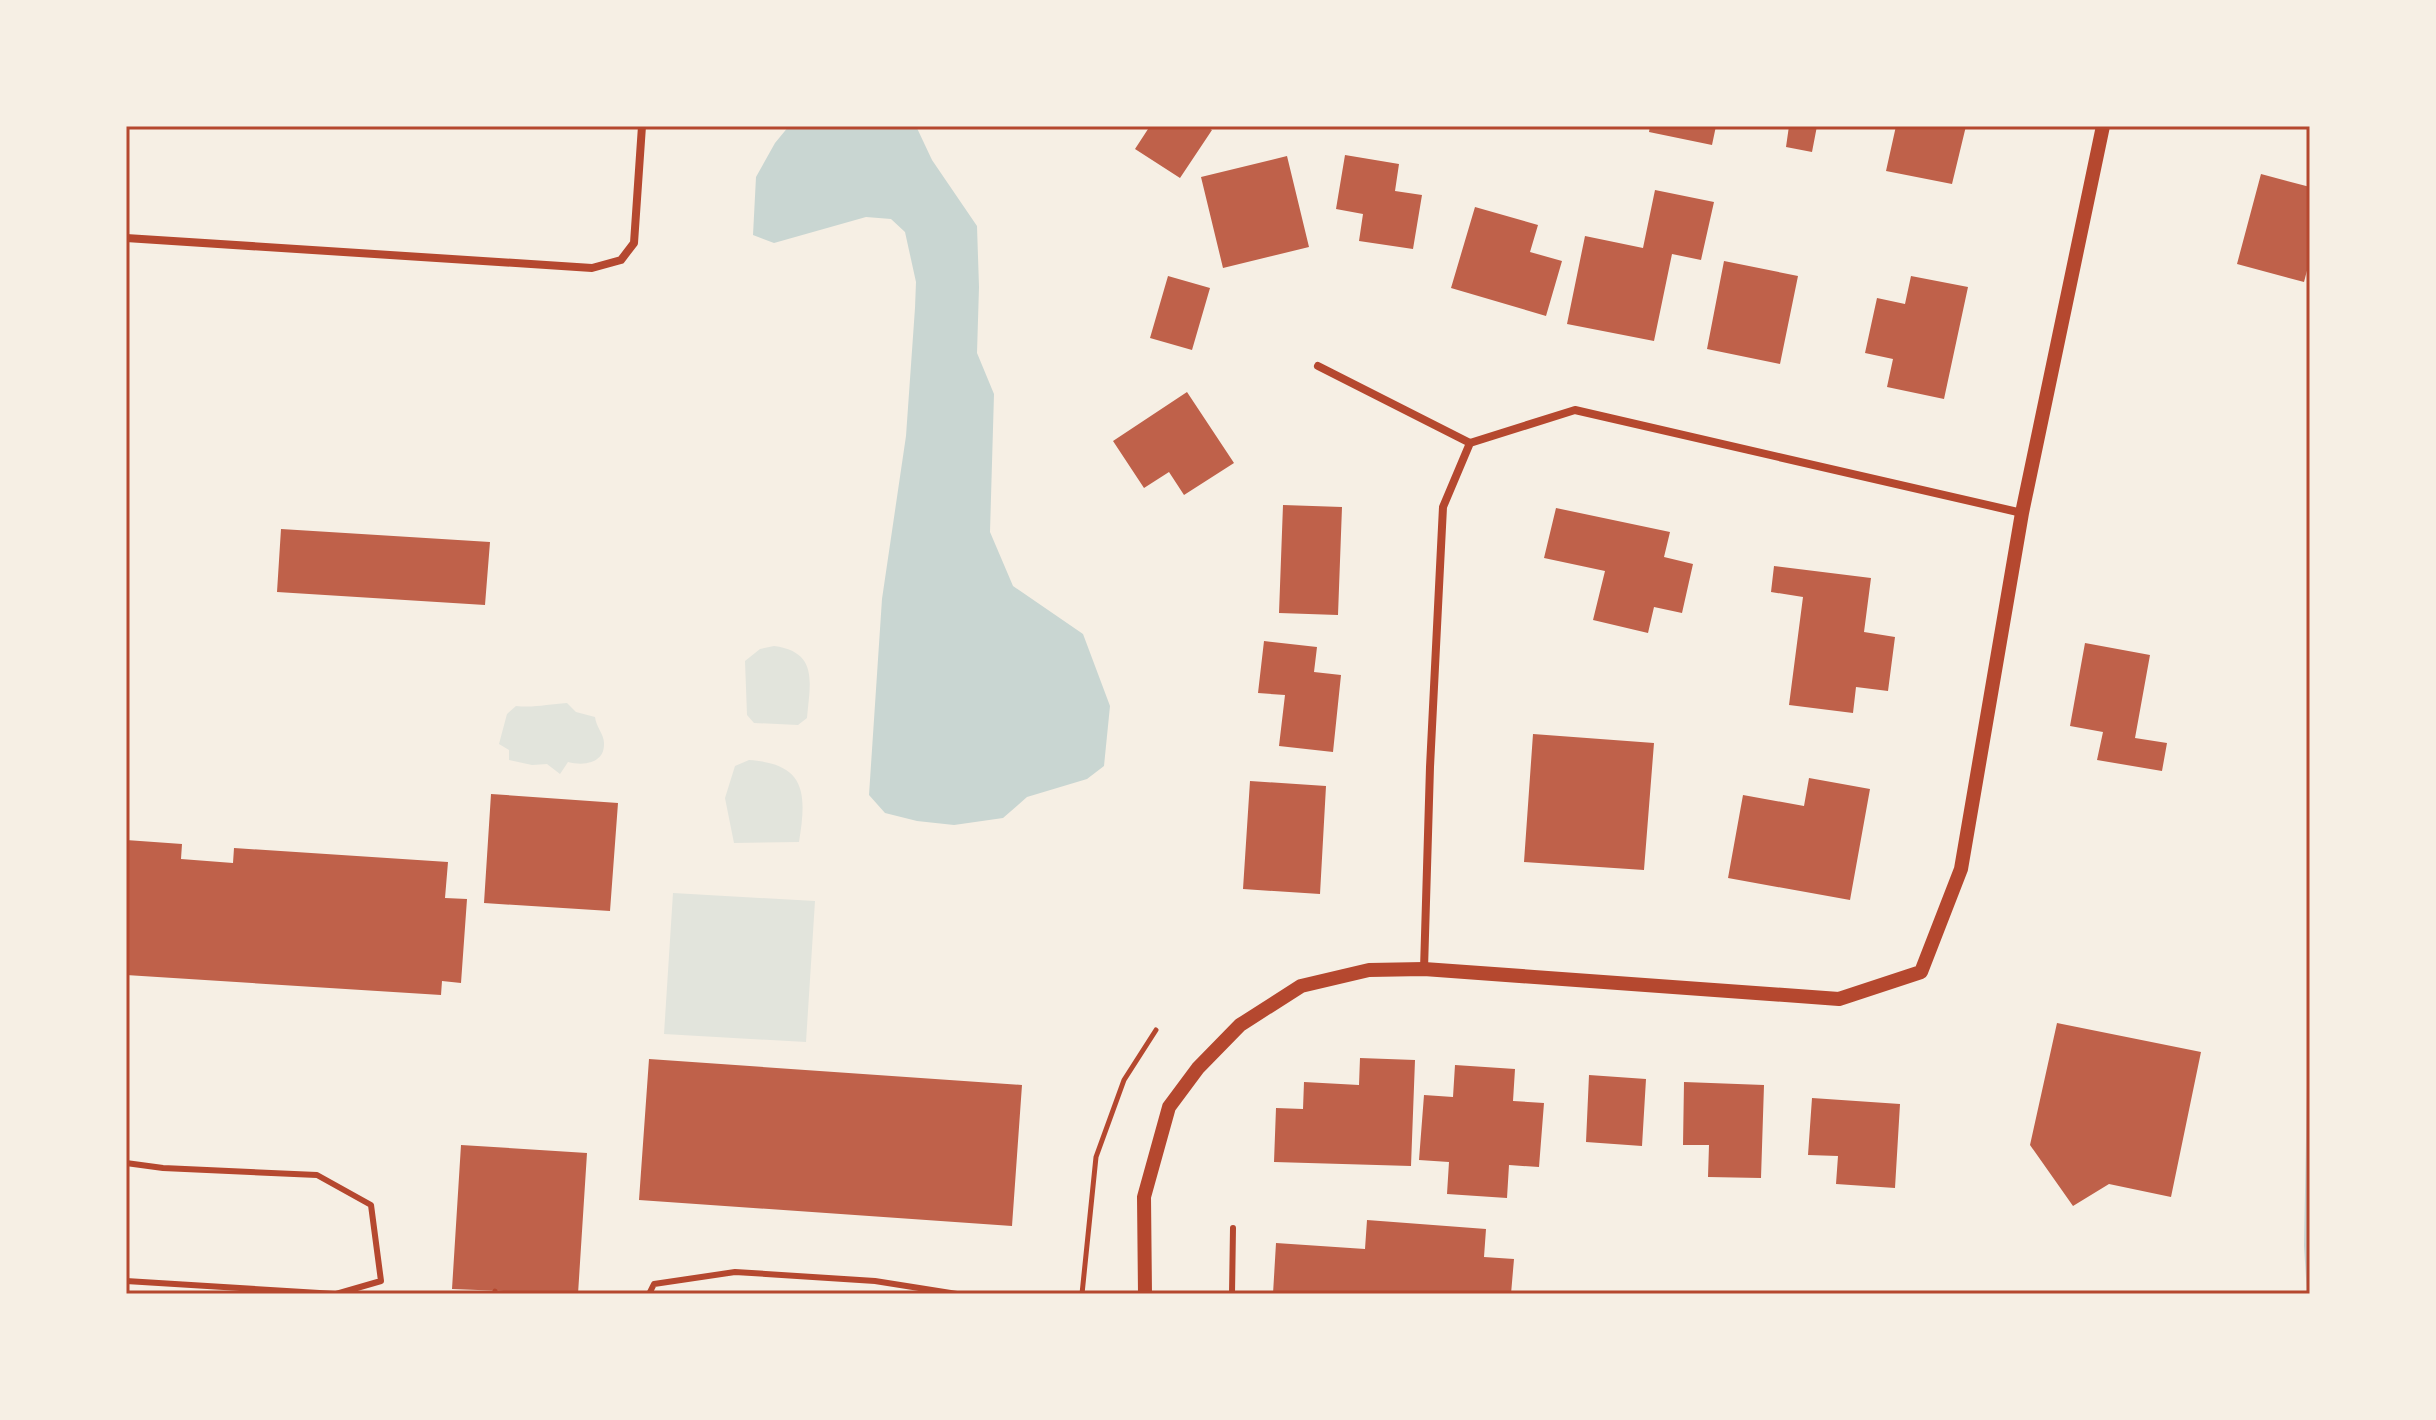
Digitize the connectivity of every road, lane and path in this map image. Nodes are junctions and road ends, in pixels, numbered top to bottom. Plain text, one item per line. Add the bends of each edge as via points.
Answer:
1 (642, 126) edge
2 (2103, 126) edge
3 (126, 238) edge
4 (1318, 366) dead end
5 (1470, 443) junction
6 (2022, 513) junction
7 (1424, 969) junction
8 (1156, 1030) dead end
9 (126, 1163) edge
10 (1233, 1228) dead end
11 (126, 1281) edge
12 (649, 1294) edge
13 (957, 1294) edge
14 (1082, 1294) edge
15 (1145, 1294) edge
16 (1232, 1294) edge

1 - 3 street via 634,243 621,260 592,268
2 - 6 street
4 - 5 street
5 - 6 street via 1575,410
5 - 7 street via 1443,507
6 - 7 street via 1961,869 1921,972 1839,999
7 - 15 street via 1369,970 1301,986 1240,1025 1198,1068 1169,1107 1144,1197
8 - 14 path via 1124,1080 1096,1157
9 - 11 lane via 317,1175 371,1205 381,1281 336,1294
10 - 16 lane
12 - 13 lane via 654,1284 735,1272 875,1281

